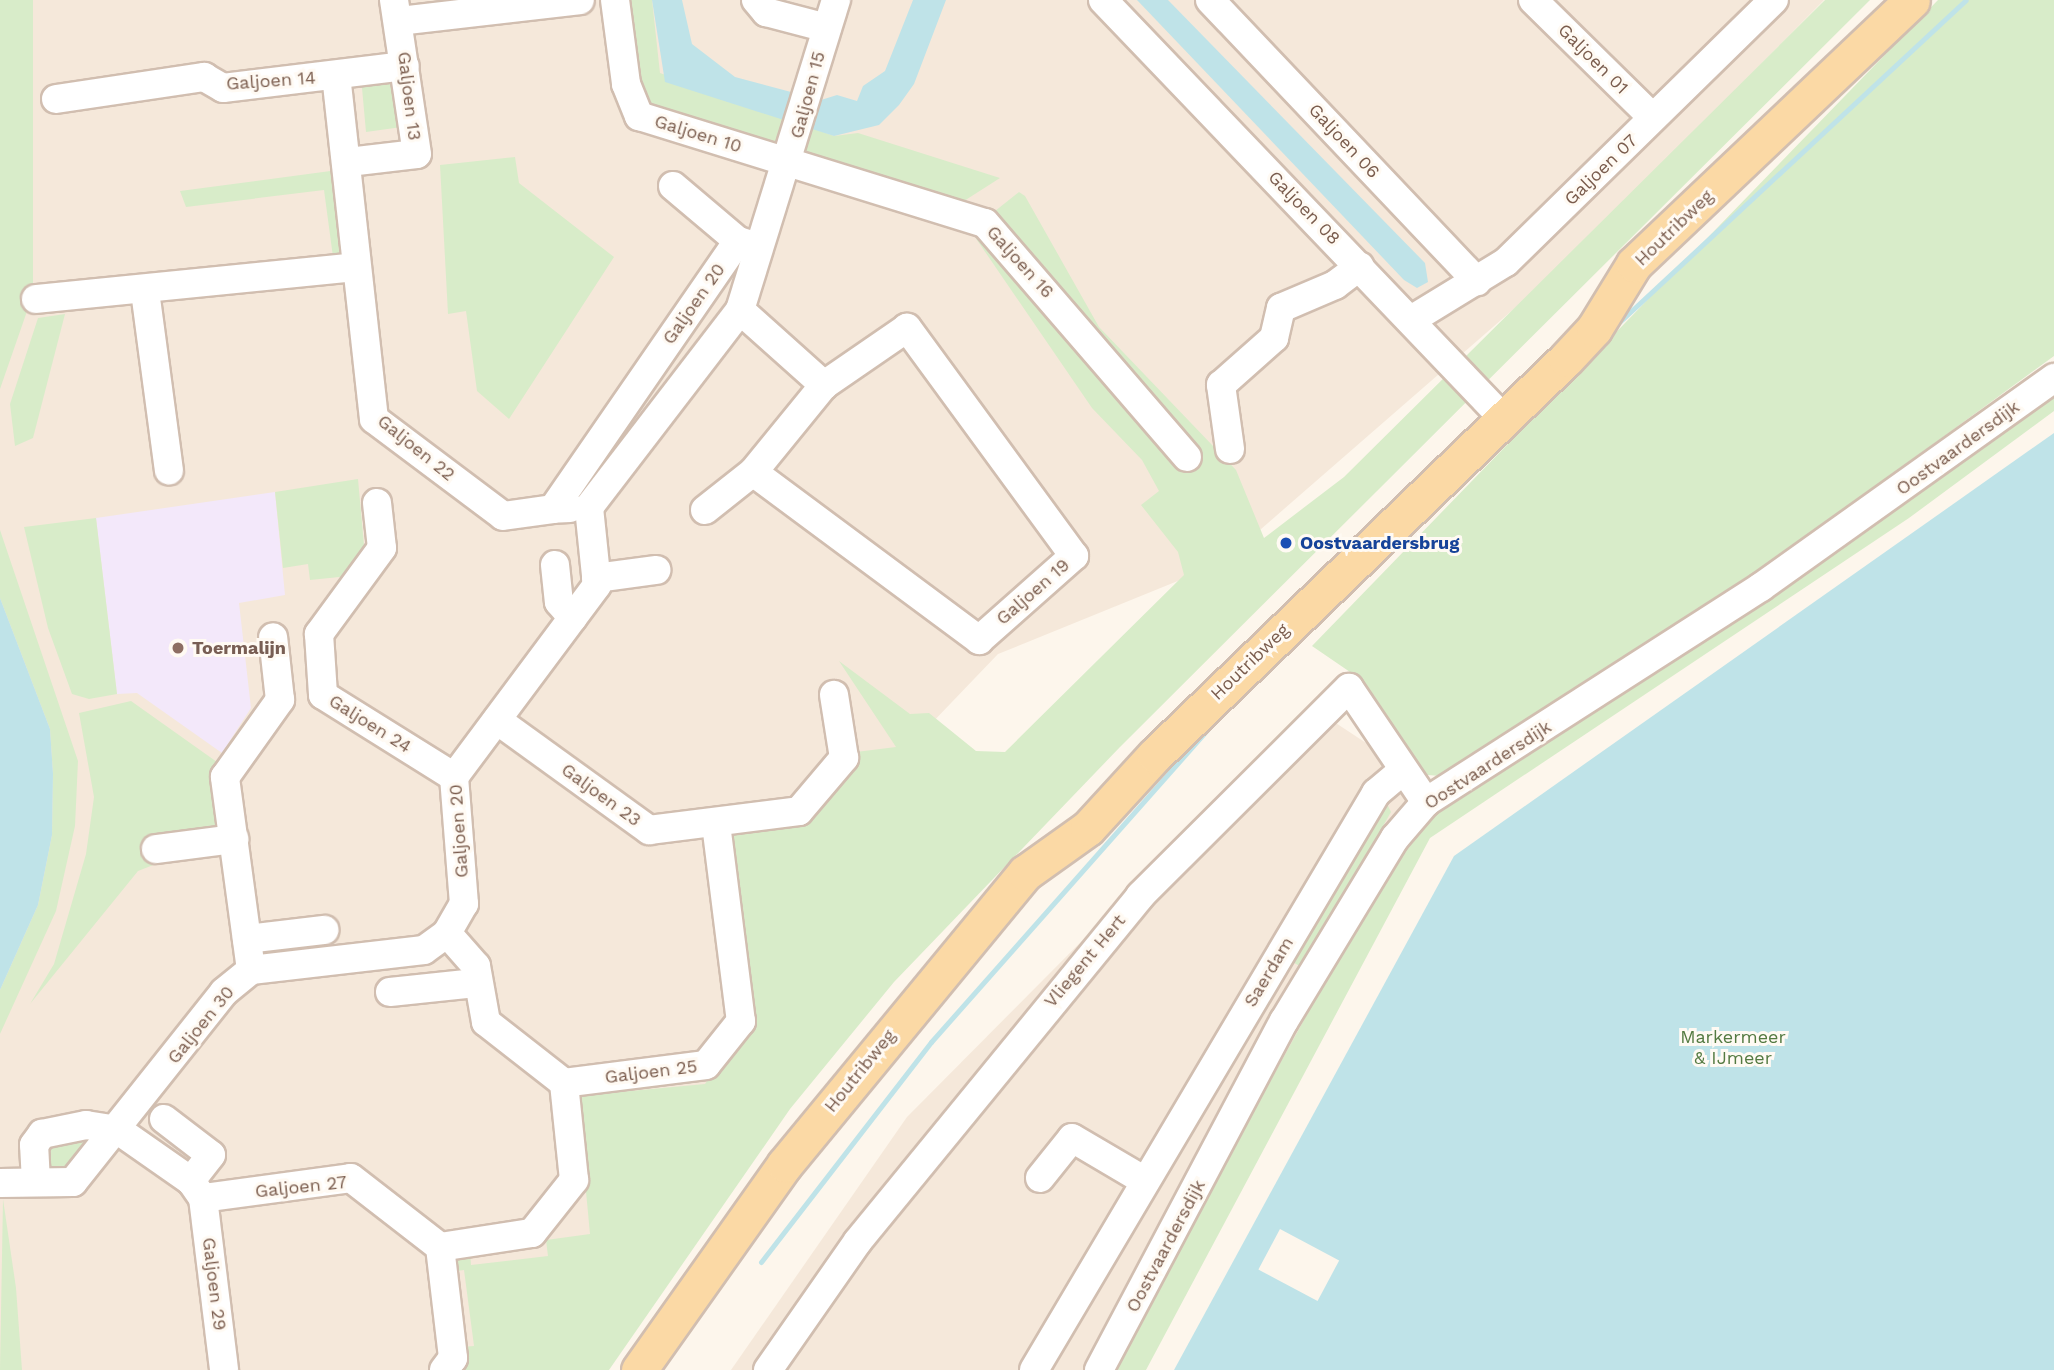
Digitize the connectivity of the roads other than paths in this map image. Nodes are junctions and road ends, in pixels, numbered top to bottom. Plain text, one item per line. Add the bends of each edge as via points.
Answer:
1 (580, 0) edge
2 (615, 0) edge
3 (756, 0) edge
4 (836, 0) edge
5 (1103, 0) edge
6 (1210, 0) edge
7 (1533, 0) edge
8 (1774, 0) edge
9 (1888, 0) edge
10 (1912, 0) edge
11 (397, 10) edge
12 (827, 28) junction
13 (405, 66) junction
14 (336, 75) junction
15 (55, 99) dead end
16 (1653, 118) junction
17 (793, 150) junction
18 (358, 161) dead end
19 (673, 186) dead end
20 (751, 245) junction
21 (1360, 266) junction
22 (356, 267) junction
23 (1477, 281) junction
24 (145, 291) junction
25 (36, 299) dead end
26 (740, 310) junction
27 (1411, 320) junction
28 (2054, 377) edge
29 (824, 385) junction
30 (1498, 413) junction
31 (1230, 449) dead end
32 (1187, 457) dead end
33 (169, 470) dead end
34 (754, 472) junction
35 (377, 503) dead end
36 (589, 507) junction
37 (552, 509) junction
38 (705, 510) dead end
39 (555, 565) dead end
40 (656, 570) dead end
41 (596, 578) junction
42 (573, 618) junction
43 (273, 637) dead end
44 (323, 695) junction
45 (834, 695) dead end
46 (280, 700) junction
47 (497, 720) junction
48 (1404, 770) junction
49 (454, 777) junction
50 (1426, 802) junction
51 (716, 824) junction
52 (234, 839) junction
53 (156, 849) dead end
54 (324, 930) dead end
55 (447, 933) junction
56 (247, 939) junction
57 (251, 970) junction
58 (476, 983) junction
59 (390, 992) dead end
60 (564, 1083) junction
61 (164, 1118) dead end
62 (118, 1130) junction
63 (1040, 1178) dead end
64 (1145, 1181) junction
65 (36, 1182) junction
66 (0, 1183) edge
67 (197, 1190) junction
68 (440, 1247) junction
69 (224, 1370) edge
70 (444, 1370) edge
71 (626, 1370) edge
72 (639, 1370) edge
73 (768, 1370) edge
74 (1034, 1370) edge
75 (1099, 1370) edge

1 - 11 street, Galjoen 13
2 - 17 street, Galjoen 10 via 626,84 639,116
3 - 12 street, Galjoen 15 via 766,12
4 - 12 street, Galjoen 15
5 - 21 street, Galjoen 08
6 - 23 street, Galjoen 06
7 - 16 street, Galjoen 01
8 - 16 street, Galjoen 07
9 - 30 main road, Houtribweg via 1638,241 1577,326
10 - 30 main road, Houtribweg via 1634,264 1594,329
11 - 13 street, Galjoen 13
12 - 17 street, Galjoen 15
13 - 14 street, Galjoen 14
13 - 18 street, Galjoen 13 via 416,154
14 - 15 street, Galjoen 14 via 223,88 204,77
14 - 22 street, Galjoen 22
16 - 23 street, Galjoen 07 via 1506,262
17 - 20 street, Galjoen 20
17 - 32 street, Galjoen 16 via 985,223
19 - 20 street
20 - 26 street, Galjoen 20
20 - 37 street, Galjoen 20
21 - 27 street, Galjoen 08
21 - 31 street via 1335,285 1281,308 1273,338 1221,385
22 - 24 street
22 - 37 street, Galjoen 22 via 374,419 503,516
23 - 27 street, Galjoen 07
24 - 25 street
24 - 33 street
26 - 29 street
26 - 36 street, Galjoen 20
27 - 30 street, Galjoen 08
28 - 50 street, Oostvaardersdijk via 1761,587
29 - 34 street, Galjoen 19
29 - 34 street, Galjoen 19 via 907,328 1074,556 979,640
30 - 71 main road, Houtribweg via 1068,824 1011,859 977,894 786,1127
30 - 72 main road, Houtribweg via 1155,755 1088,828 1025,873 785,1164
34 - 38 street, Galjoen 19
35 - 44 street, Galjoen 24 via 382,548 319,634
36 - 37 street
36 - 41 street
39 - 42 street via 559,602
40 - 41 street
41 - 42 street, Galjoen 20
42 - 47 street, Galjoen 20
43 - 46 street
44 - 46 street
44 - 49 street, Galjoen 24
45 - 51 street, Galjoen 23 via 844,758 799,811
46 - 52 street via 225,776
47 - 49 street, Galjoen 20
47 - 51 street, Galjoen 23 via 649,830
48 - 50 street, Vliegent Hert
48 - 64 street, Saerdam via 1376,793
48 - 73 street, Vliegent Hert via 1349,688 1140,896 858,1241
49 - 55 street, Galjoen 20 via 464,904
50 - 75 street, Oostvaardersdijk via 1395,838 1284,1021
51 - 60 street, Galjoen 25 via 741,1021 706,1065
52 - 53 street
52 - 56 street
54 - 56 street
55 - 57 street via 424,950
55 - 58 street via 476,966
56 - 57 street
57 - 62 street, Galjoen 30 via 224,992
58 - 59 street
58 - 60 street via 486,1021
60 - 68 street via 574,1180 533,1233
61 - 67 street via 211,1155
62 - 65 street, Galjoen 30 via 73,1182
62 - 65 street via 86,1125 42,1134 34,1145
62 - 67 street
63 - 64 street via 1072,1138
64 - 74 street, Saerdam
65 - 66 street, Galjoen 30
67 - 68 street, Galjoen 27 via 351,1178
67 - 69 street, Galjoen 29
68 - 70 street via 453,1358

